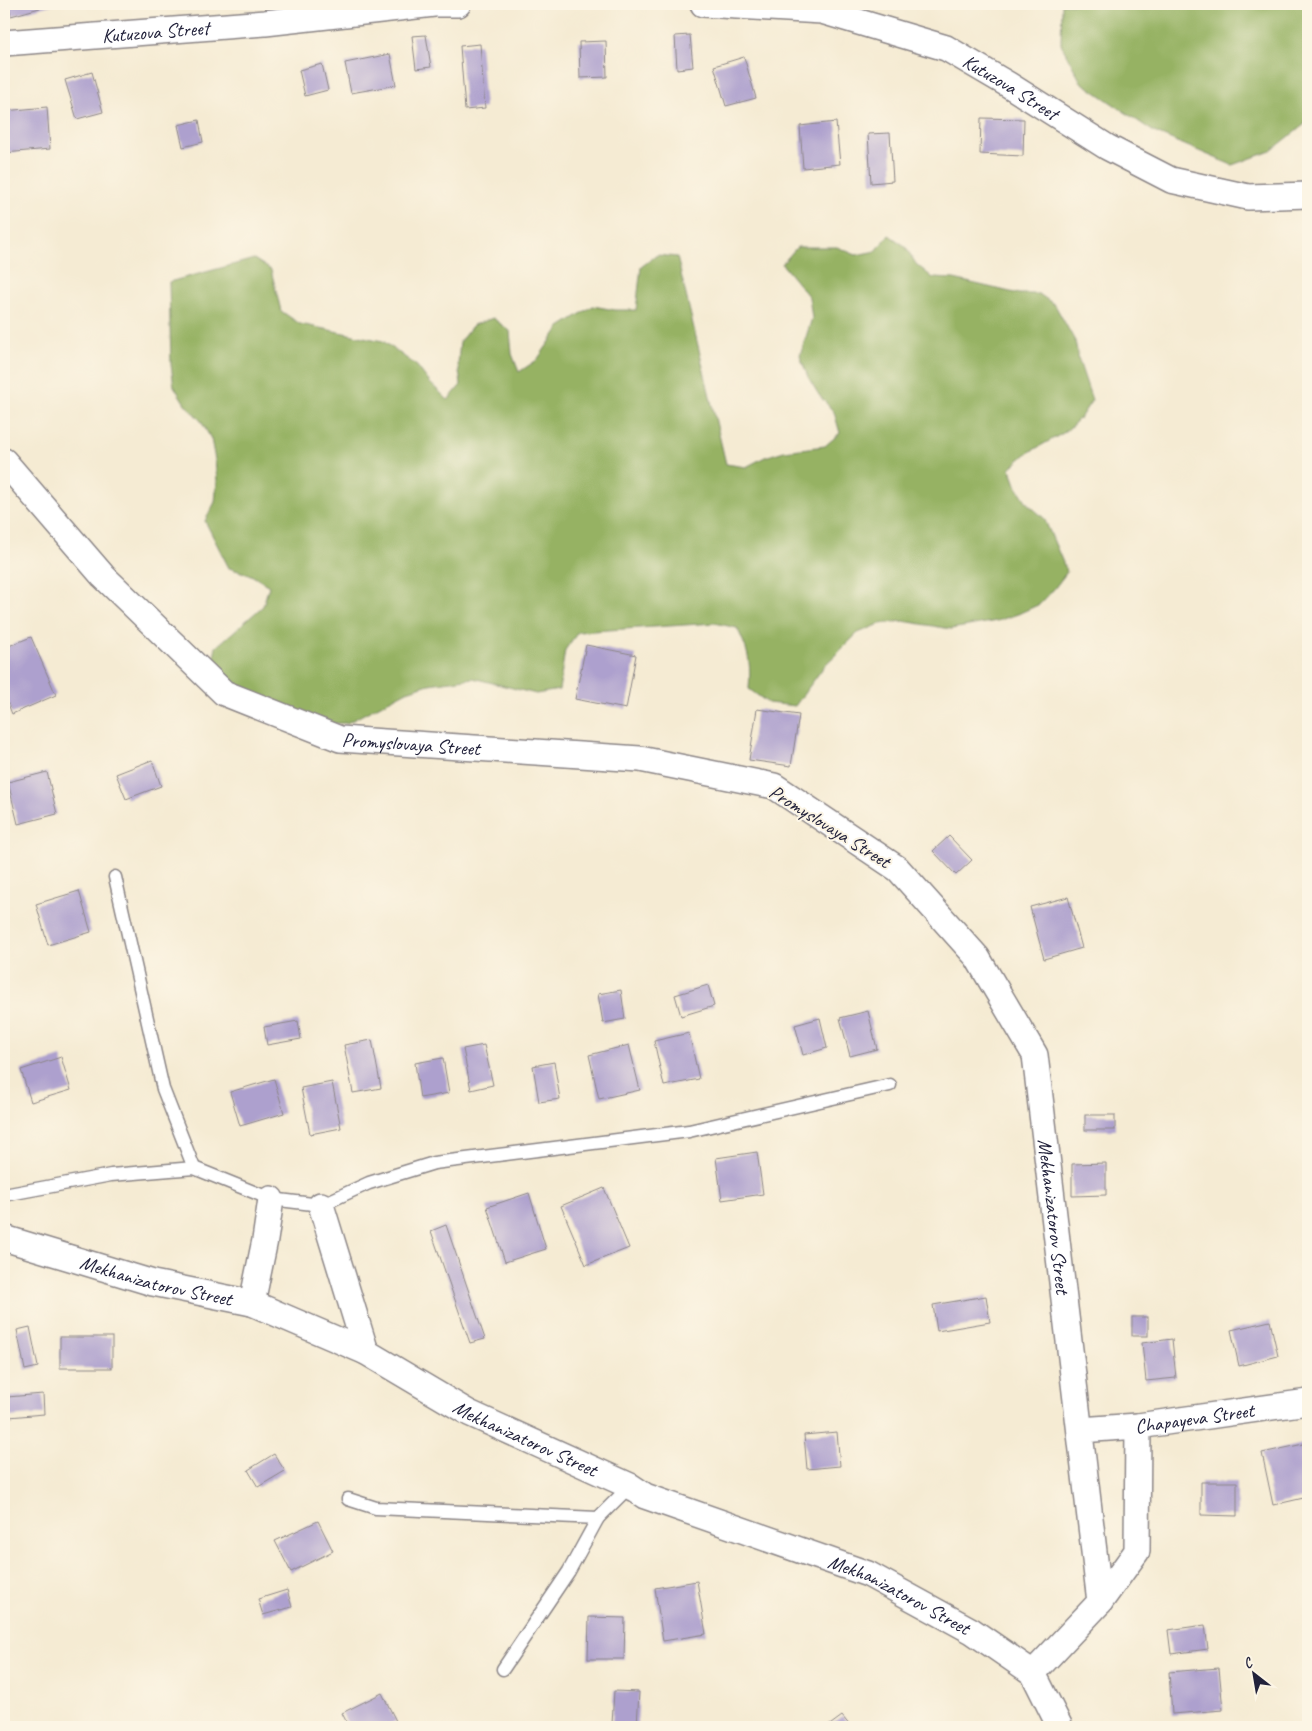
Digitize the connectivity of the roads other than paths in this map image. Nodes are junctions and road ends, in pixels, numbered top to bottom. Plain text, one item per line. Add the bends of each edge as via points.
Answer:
1 (458, 4) edge
2 (703, 4) edge
3 (4, 43) edge
4 (1308, 195) edge
5 (4, 461) edge
6 (898, 869) joint
7 (115, 877) dead end
8 (890, 1085) dead end
9 (194, 1168) junction
10 (4, 1195) edge
11 (271, 1199) junction
12 (321, 1205) junction
13 (4, 1238) edge
14 (252, 1303) junction
15 (366, 1352) junction
16 (1308, 1402) edge
17 (1138, 1426) junction
18 (1080, 1430) junction
19 (630, 1486) junction
20 (348, 1499) dead end
21 (598, 1518) junction
22 (1100, 1602) junction
23 (503, 1670) dead end
24 (1033, 1674) junction
25 (1060, 1727) edge

1 - 3 street, Kutuzova Street
2 - 4 street, Kutuzova Street via 822,11 946,48 1107,147 1171,180 1248,197
5 - 6 street, Promyslovaya Street via 103,576 224,693 340,739 640,759 774,786
6 - 18 street, Mekhanizatorov Street via 977,957 1035,1055
7 - 9 lane via 163,1089
8 - 12 lane via 689,1131 434,1163 368,1183
9 - 10 lane via 111,1175
9 - 11 lane
11 - 12 lane
11 - 14 street
12 - 15 street
13 - 14 street, Mekhanizatorov Street via 154,1283
14 - 15 street, Mekhanizatorov Street
15 - 19 street, Mekhanizatorov Street via 469,1414
16 - 17 street, Chapayeva Street
17 - 18 street, Chapayeva Street
17 - 22 street via 1137,1551
18 - 22 street, Mekhanizatorov Street
19 - 21 lane
19 - 24 street, Mekhanizatorov Street via 646,1496 868,1574 972,1631
20 - 21 lane via 376,1508
21 - 23 lane via 569,1571
22 - 24 street
24 - 25 street, Mekhanizatorov Street

